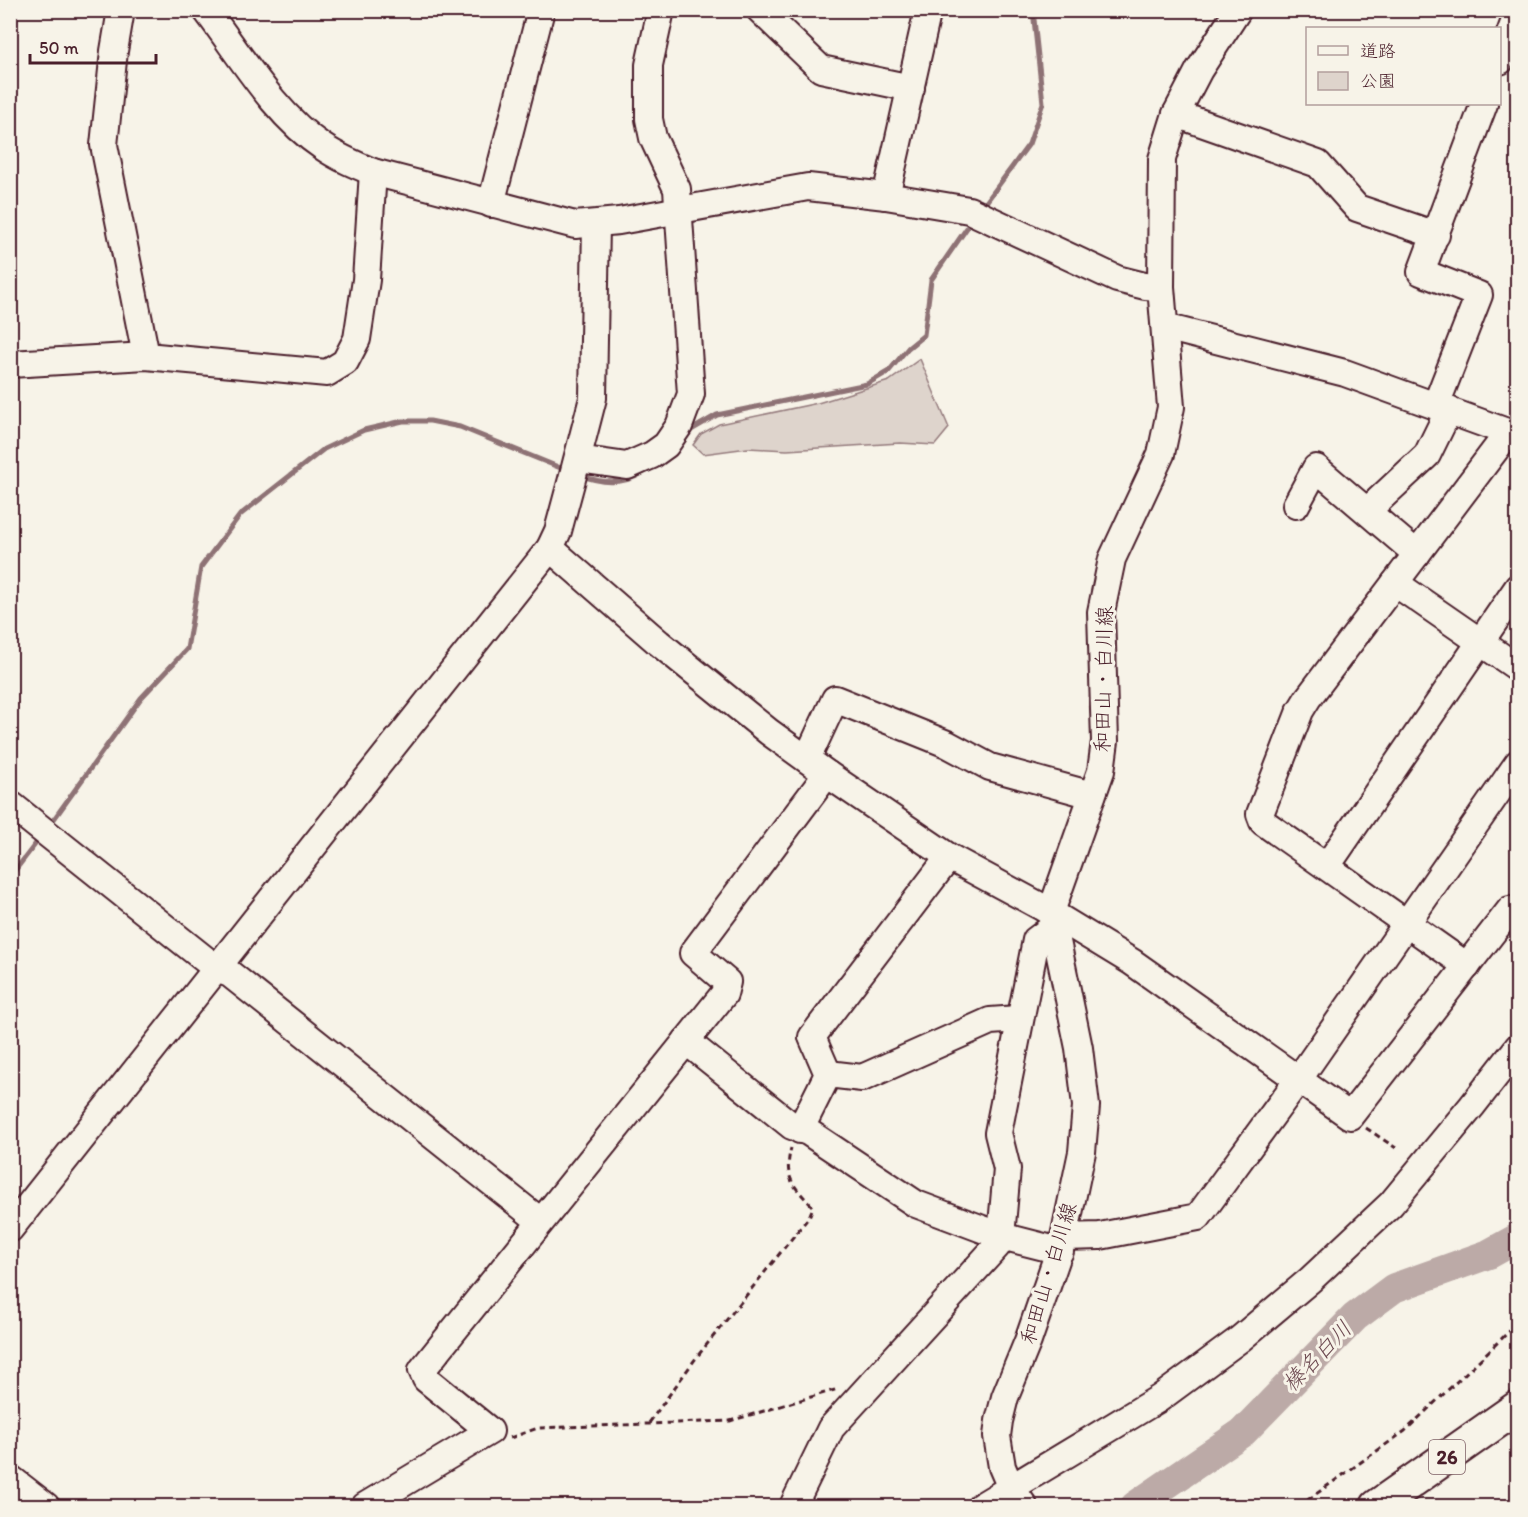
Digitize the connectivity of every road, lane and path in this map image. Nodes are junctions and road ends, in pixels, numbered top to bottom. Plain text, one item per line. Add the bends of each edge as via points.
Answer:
1 (121, 10) edge
2 (206, 10) edge
3 (541, 10) edge
4 (661, 10) edge
5 (760, 10) edge
6 (928, 10) edge
7 (1238, 10) edge
8 (1518, 12) edge
9 (1501, 58) edge
10 (911, 88) junction
11 (1484, 105) edge
12 (1176, 114) junction
13 (373, 172) junction
14 (886, 196) junction
15 (491, 204) junction
16 (680, 210) junction
17 (596, 224) junction
18 (1436, 236) junction
19 (1161, 287) junction
20 (1165, 327) junction
21 (146, 356) junction
22 (10, 364) edge
23 (1443, 407) junction
24 (1512, 434) edge
25 (576, 466) junction
26 (1296, 505) dead end
27 (1367, 512) junction
28 (550, 548) junction
29 (1417, 554) junction
30 (1395, 583) junction
31 (1518, 587) edge
32 (1480, 641) junction
33 (1518, 668) edge
34 (1518, 763) edge
35 (817, 767) junction
36 (1092, 795) junction
37 (10, 804) edge
38 (949, 857) junction
39 (1327, 866) junction
40 (1510, 910) dead end
41 (1051, 920) junction
42 (1408, 922) junction
43 (1467, 966) junction
44 (217, 969) junction
45 (1018, 1019) junction
46 (686, 1041) junction
47 (1518, 1047) edge
48 (828, 1074) junction
49 (1298, 1080) junction
50 (1350, 1116) junction
51 (800, 1130) junction
52 (1396, 1148) dead end
53 (540, 1221) junction
54 (10, 1229) edge
55 (1001, 1236) junction
56 (1062, 1244) junction
57 (1518, 1323) edge
58 (876, 1381) junction
59 (1518, 1407) edge
60 (649, 1423) junction
61 (506, 1440) dead end
62 (10, 1478) edge
63 (1017, 1496) edge
64 (46, 1506) edge
65 (365, 1506) edge
66 (792, 1506) edge
67 (981, 1506) edge
68 (1299, 1506) edge
69 (1377, 1506) edge

1 - 21 street via 104,146
2 - 13 street via 280,107 301,128 335,154
3 - 15 street
4 - 16 street via 650,65 649,119 653,138 677,189
5 - 10 street via 821,69
6 - 10 street
7 - 12 street, 和田山・白川線
8 - 9 street
10 - 14 street
11 - 18 street
12 - 18 street via 1318,164 1357,208
12 - 19 street, 和田山・白川線 via 1162,159
13 - 15 street
13 - 21 street via 366,280 357,339 337,369 327,373
14 - 16 street via 808,187
14 - 19 street via 969,210 1117,279
15 - 17 street via 575,225
16 - 17 street
16 - 25 street via 691,394 686,411 666,445 640,462
17 - 25 street via 593,398
18 - 23 street via 1421,272 1479,295
19 - 20 street, 和田山・白川線
20 - 23 street via 1345,373
20 - 36 street, 和田山・白川線 via 1171,408 1161,454 1112,559 1101,612 1105,741 1101,771
21 - 22 street
23 - 24 street
23 - 27 street via 1427,455
24 - 29 street
25 - 28 street
26 - 27 street via 1316,468
27 - 29 street
28 - 35 street via 659,643
28 - 44 street
29 - 30 street
30 - 32 street
30 - 39 street via 1300,711 1260,814 1263,822
31 - 32 street
32 - 33 street
32 - 39 street
34 - 42 street
35 - 36 street via 835,699 947,744 990,767
35 - 38 street
35 - 46 street via 693,953 727,982 724,994
36 - 41 street, 和田山・白川線
37 - 44 street
38 - 41 street
38 - 48 street via 812,1037
39 - 42 street
40 - 43 street
41 - 45 street via 1036,940
41 - 49 street via 1132,962
41 - 56 street, 和田山・白川線 via 1079,1048 1086,1106 1082,1152
42 - 43 street
42 - 49 street
43 - 50 street
44 - 53 street via 230,974
44 - 54 street
45 - 48 street via 990,1021 862,1078
45 - 55 street via 998,1133 1007,1169
46 - 51 street
46 - 53 street
47 - 63 street via 1391,1204 1310,1280 1240,1339 1160,1398
48 - 51 street
49 - 50 street
49 - 56 street via 1198,1217
50 - 52 path
51 - 55 street via 916,1204
51 - 60 path via 787,1163 788,1176 813,1207 809,1217
53 - 65 street via 422,1370 426,1379 490,1431
55 - 56 street
55 - 58 street via 997,1246
56 - 63 street, 和田山・白川線 via 999,1421 1000,1460
57 - 68 path via 1405,1431
58 - 60 path via 864,1381 730,1421
58 - 66 street via 824,1438
59 - 69 main road, 26
60 - 61 path via 538,1428
62 - 64 street
63 - 67 street

